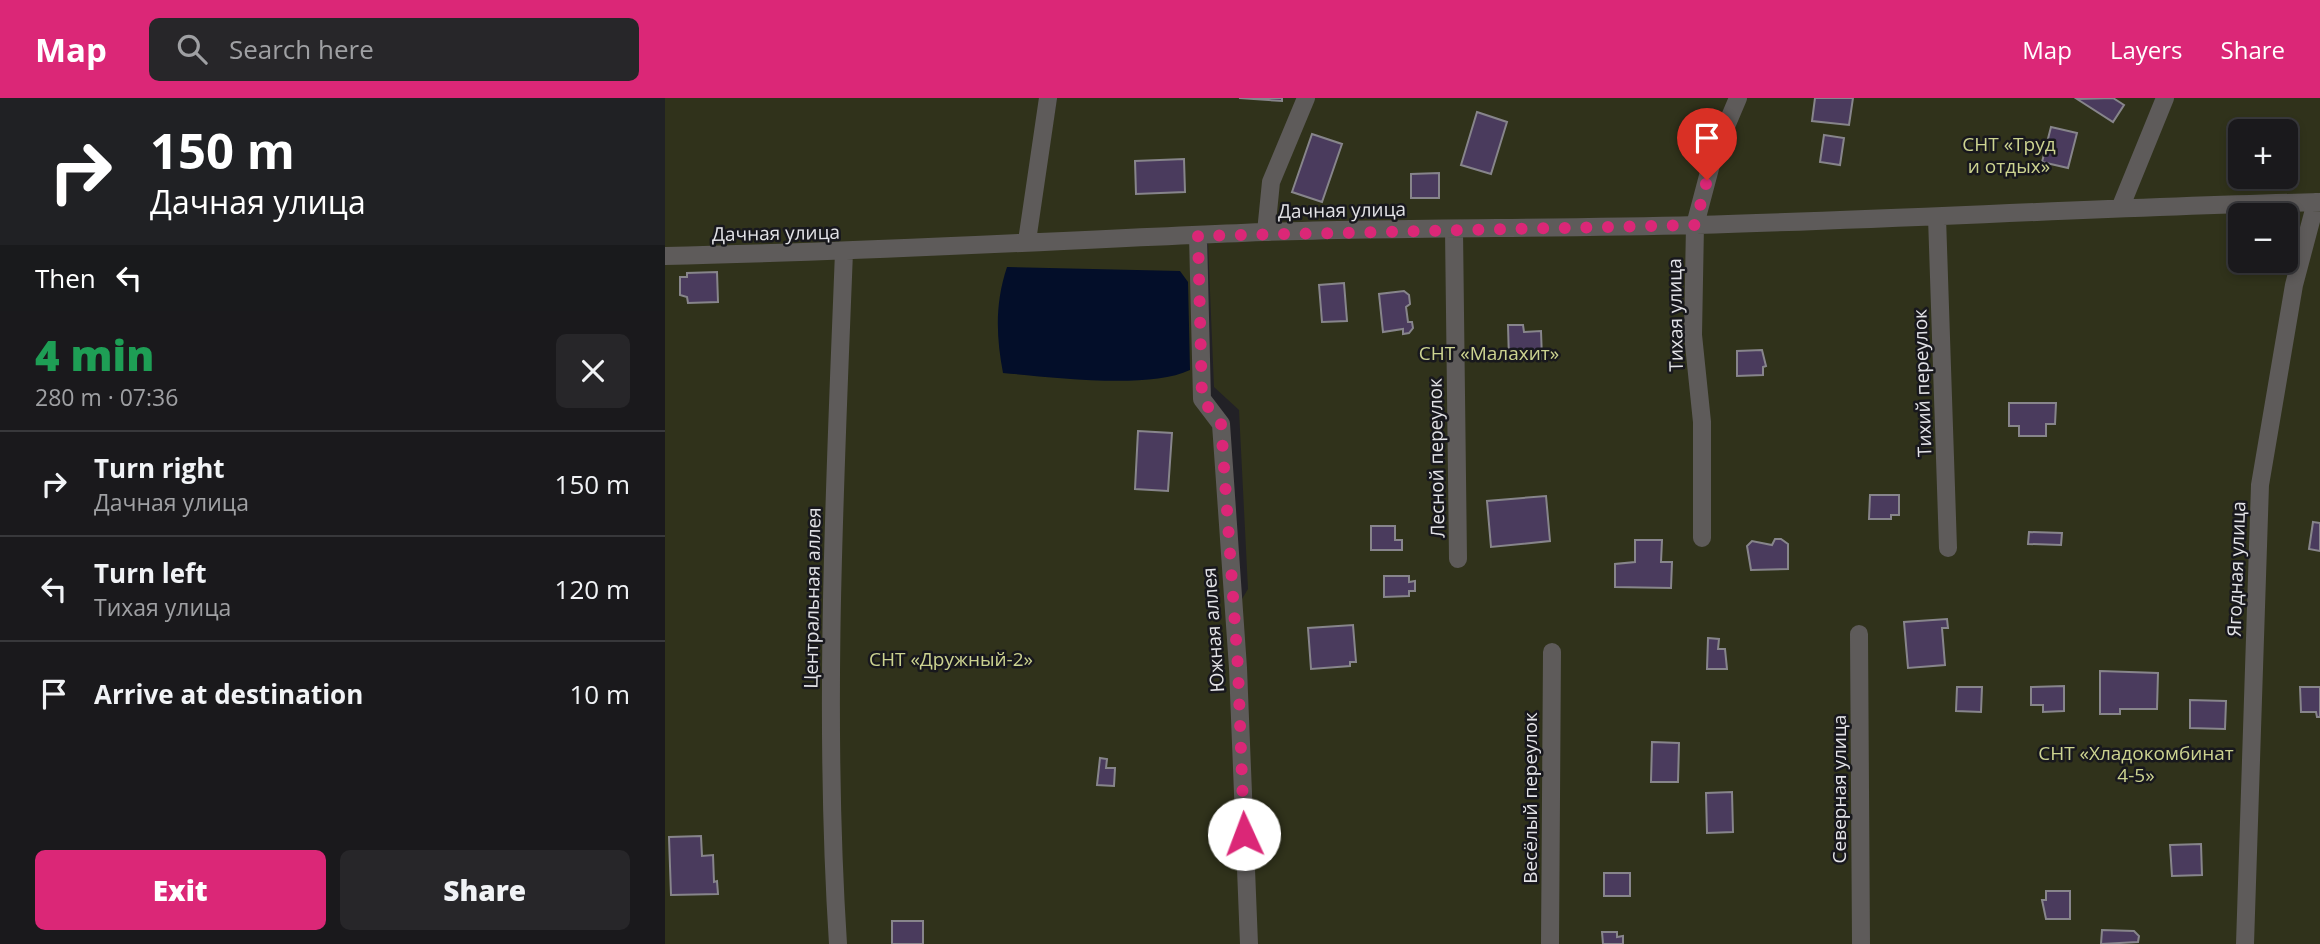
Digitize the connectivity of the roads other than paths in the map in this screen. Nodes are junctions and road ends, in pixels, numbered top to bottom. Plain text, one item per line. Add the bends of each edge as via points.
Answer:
1 (1048, 98) edge
2 (1306, 98) edge
3 (1738, 98) edge
4 (2165, 98) edge
5 (2318, 202) edge
6 (2121, 206) junction
7 (1937, 217) junction
8 (1695, 225) junction
9 (1454, 230) junction
10 (1266, 232) junction
11 (1198, 236) junction
12 (1027, 241) junction
13 (844, 252) junction
14 (665, 256) edge
15 (1702, 538) dead end
16 (1948, 548) dead end
17 (1458, 559) dead end
18 (1859, 634) dead end
19 (1552, 652) dead end
20 (838, 944) edge
21 (1249, 944) edge
22 (1550, 944) edge
23 (1861, 944) edge
24 (2245, 944) edge

1 - 12 street
2 - 10 street via 1272,182
3 - 8 street, Тихая улица via 1713,157
4 - 6 street
5 - 6 street, Дачная улица
5 - 24 street, Ягодная улица via 2294,285 2260,485
6 - 7 street, Дачная улица
7 - 8 street, Дачная улица
7 - 16 street, Тихий переулок
8 - 9 street, Дачная улица
8 - 15 street, Тихая улица via 1693,335 1702,422
9 - 10 street, Дачная улица
9 - 17 street, Лесной переулок
10 - 11 street, Дачная улица
11 - 12 street, Дачная улица
11 - 21 street, Южная аллея via 1202,399 1221,424 1238,668
12 - 13 street, Дачная улица
13 - 14 street, Дачная улица
13 - 20 street, Центральная аллея via 830,643
18 - 23 street, Северная улица
19 - 22 street, Весёлый переулок

